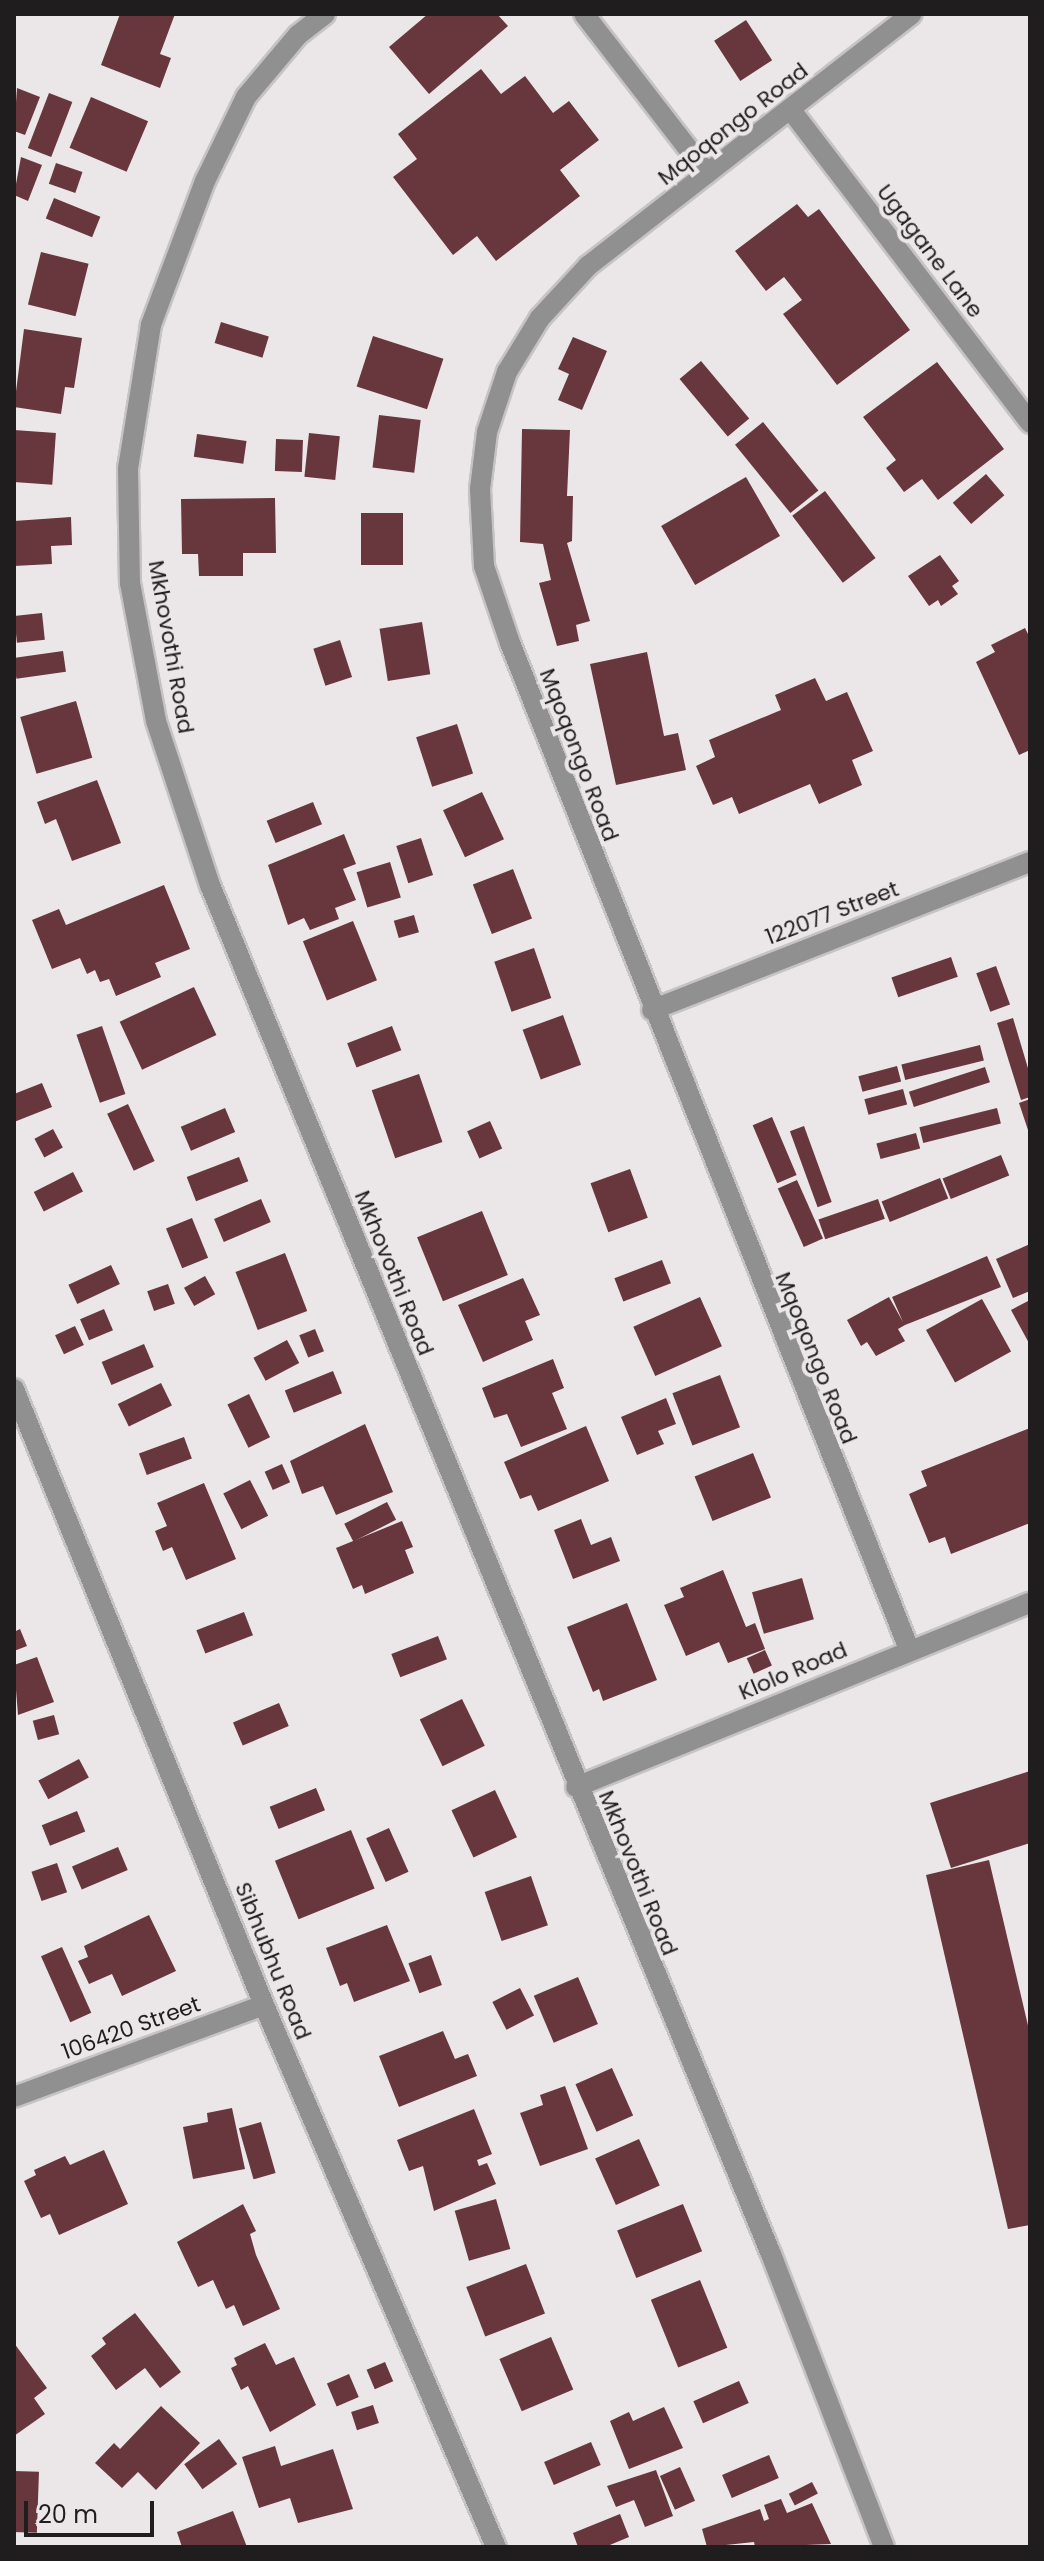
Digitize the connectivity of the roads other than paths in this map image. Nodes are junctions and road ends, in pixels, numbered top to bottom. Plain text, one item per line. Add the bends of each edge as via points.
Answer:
1 (325, 14) edge
2 (584, 14) edge
3 (912, 14) edge
4 (791, 110) junction
5 (707, 173) junction
6 (1030, 423) edge
7 (1030, 862) edge
8 (652, 1010) junction
9 (14, 1389) edge
10 (1030, 1603) edge
11 (909, 1649) junction
12 (576, 1787) junction
13 (264, 2005) junction
14 (14, 2097) edge
15 (496, 2547) edge
16 (884, 2547) edge

1 - 12 street, Mkhovothi Road via 298,35 246,97 205,181 151,325 128,469 130,583 156,721 210,885
2 - 5 street
3 - 4 street, Mqoqongo Road
4 - 5 street, Mqoqongo Road
4 - 6 street, Ugagane Lane
5 - 8 street, Mqoqongo Road via 588,266 540,318 507,372 487,432 480,489 484,566
7 - 8 street, 122077 Street
8 - 11 street, Mqoqongo Road
9 - 13 street, Sibhubhu Road
10 - 11 street, Klolo Road
11 - 12 street, Klolo Road
12 - 16 street, Mkhovothi Road via 771,2254
13 - 14 street, 106420 Street
13 - 15 street, Sibhubhu Road

